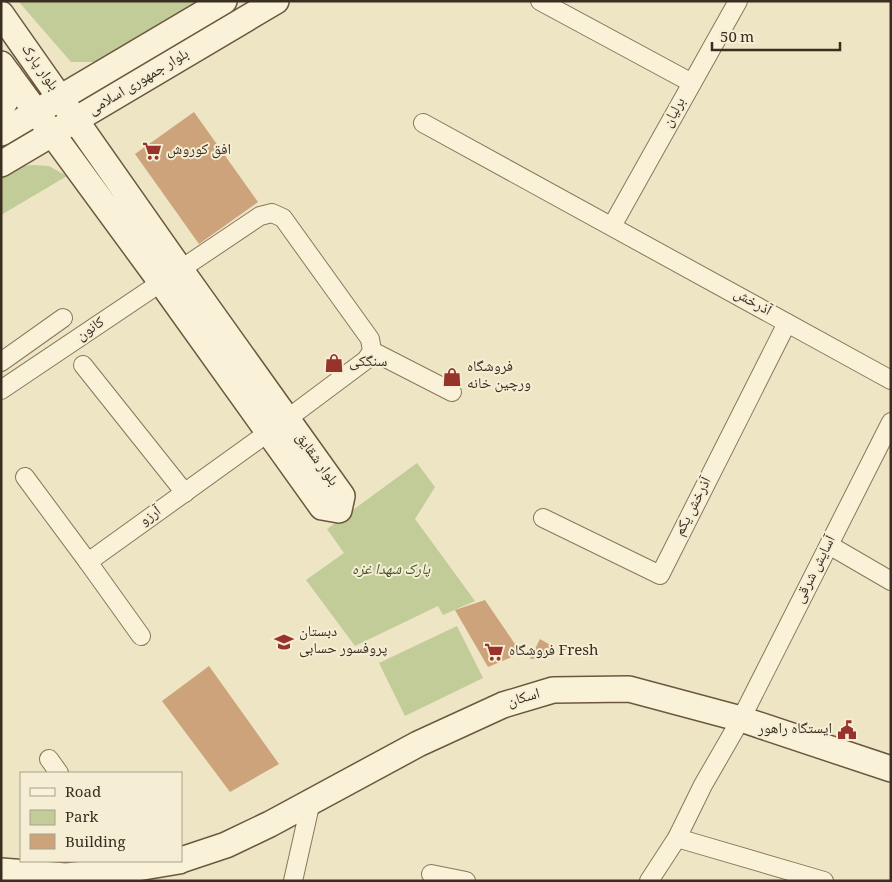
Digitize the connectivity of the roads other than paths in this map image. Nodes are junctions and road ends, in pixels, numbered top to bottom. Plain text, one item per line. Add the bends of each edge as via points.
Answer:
1 (224, 1) edge
2 (276, 1) edge
3 (540, 1) edge
4 (738, 1) edge
5 (1, 14) edge
6 (34, 62) junction
7 (5, 70) edge
8 (103, 73) junction
9 (692, 83) junction
10 (119, 95) junction
11 (59, 98) junction
12 (1, 110) edge
13 (35, 112) junction
14 (75, 120) junction
15 (423, 123) dead end
16 (1, 133) edge
17 (52, 135) junction
18 (98, 153) junction
19 (3, 163) edge
20 (76, 168) junction
21 (612, 226) junction
22 (170, 276) junction
23 (63, 318) dead end
24 (787, 323) junction
25 (369, 355) junction
26 (1, 362) edge
27 (84, 365) dead end
28 (891, 380) edge
29 (8, 386) edge
30 (452, 392) dead end
31 (891, 422) edge
32 (277, 426) junction
33 (25, 477) dead end
34 (185, 493) junction
35 (543, 518) dead end
36 (829, 545) junction
37 (88, 562) junction
38 (891, 581) edge
39 (141, 636) dead end
40 (741, 719) junction
41 (891, 769) edge
42 (311, 801) junction
43 (677, 838) junction
44 (182, 859) edge
45 (157, 862) edge
46 (122, 865) edge
47 (1, 871) edge
48 (431, 874) dead end
49 (46, 878) edge
50 (293, 881) edge
51 (466, 881) edge
52 (649, 881) edge
53 (824, 881) edge

1 - 8 street, بلوار جمهوری اسلامی
2 - 10 street, بلوار جمهوری اسلامی
3 - 9 street
4 - 9 street, برلیان
5 - 6 street, بلوار پارک
6 - 8 street via 56,74
6 - 11 street, بلوار پارک
7 - 12 street via 8,96
7 - 13 street, بلوار پارک
8 - 11 street, بلوار جمهوری اسلامی
9 - 21 street, برلیان
10 - 14 street, بلوار جمهوری اسلامی
10 - 18 street via 99,131
11 - 13 street, بلوار جمهوری اسلامی
11 - 14 street, بلوار پارک
13 - 16 street, بلوار جمهوری اسلامی
13 - 17 street, بلوار پارک
14 - 17 street, بلوار جمهوری اسلامی
14 - 18 street, بلوار شقایق
15 - 21 street, آذرخش
17 - 19 street, بلوار جمهوری اسلامی
17 - 20 street, بلوار شقایق
18 - 22 street, بلوار شقایق
19 - 20 street via 33,158
20 - 22 street, بلوار شقایق
21 - 24 street, آذرخش
22 - 25 street, کانون via 260,216 272,213 282,218 370,339
22 - 29 street, کانون
22 - 32 street, بلوار شقایق
23 - 26 street
24 - 28 street, آذرخش
24 - 35 street, آذرخش یکم via 660,575
25 - 30 street
25 - 32 street, آرزو
26 - 29 street
27 - 34 street
31 - 36 street, آسایش شرقی
32 - 34 street, آرزو
33 - 37 street
34 - 37 street, آرزو
36 - 38 street
36 - 40 street, آسایش شرقی
37 - 39 street
40 - 41 street, اسکان
40 - 42 street, اسکان via 629,689 553,690 486,712
40 - 43 street, آسایش شرقی
42 - 44 street, اسکان via 226,845
42 - 50 street
43 - 52 street, آسایش شرقی
43 - 53 street
45 - 46 street, اسکان
46 - 49 street, اسکان
47 - 49 street, اسکان
48 - 51 street

